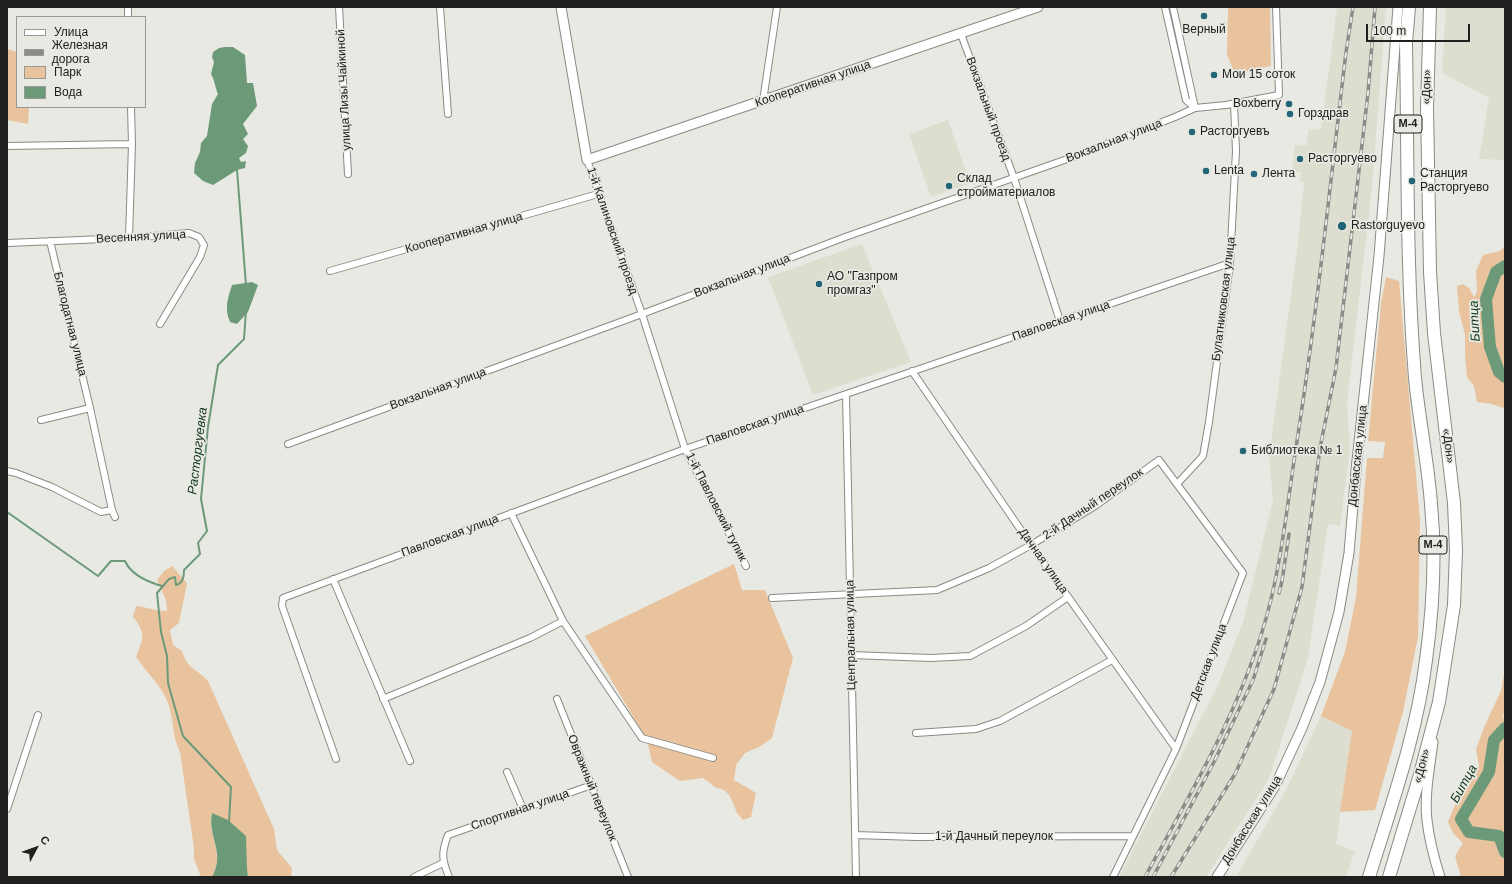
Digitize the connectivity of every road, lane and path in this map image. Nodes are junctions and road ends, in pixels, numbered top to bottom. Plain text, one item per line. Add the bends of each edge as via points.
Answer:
1 (340, 7) edge
2 (440, 7) edge
3 (561, 7) edge
4 (777, 7) edge
5 (1038, 7) edge
6 (1165, 7) edge
7 (1173, 7) edge
8 (1276, 7) edge
9 (1398, 7) edge
10 (1409, 7) edge
11 (1430, 7) edge
12 (961, 34) junction
13 (763, 101) junction
14 (1234, 104) junction
15 (131, 108) edge
16 (1194, 108) junction
17 (448, 114) dead end
18 (132, 144) junction
19 (7, 146) edge
20 (587, 160) junction
21 (348, 174) dead end
22 (1014, 178) junction
23 (598, 194) junction
24 (129, 238) junction
25 (50, 241) junction
26 (7, 243) edge
27 (1230, 263) junction
28 (330, 271) dead end
29 (642, 314) junction
30 (1060, 321) junction
31 (160, 324) dead end
32 (912, 371) junction
33 (846, 394) junction
34 (90, 408) junction
35 (41, 420) dead end
36 (288, 444) dead end
37 (685, 449) junction
38 (1159, 460) joint
39 (7, 471) edge
40 (1177, 484) junction
41 (112, 510) junction
42 (511, 513) junction
43 (115, 517) dead end
44 (1032, 545) junction
45 (746, 566) dead end
46 (333, 579) junction
47 (850, 595) junction
48 (1068, 597) junction
49 (772, 598) dead end
50 (563, 622) junction
51 (851, 655) junction
52 (1112, 660) junction
53 (383, 699) junction
54 (557, 699) dead end
55 (1439, 702) junction
56 (38, 715) dead end
57 (916, 733) dead end
58 (1176, 748) junction
59 (713, 758) dead end
60 (336, 759) dead end
61 (410, 761) dead end
62 (507, 772) dead end
63 (592, 785) junction
64 (7, 809) edge
65 (523, 809) junction
66 (855, 835) junction
67 (1133, 836) junction
68 (444, 863) junction
69 (414, 877) edge
70 (449, 877) edge
71 (628, 877) edge
72 (856, 877) edge
73 (1113, 877) edge
74 (1217, 877) edge
75 (1369, 877) edge
76 (1389, 877) edge
77 (1440, 877) edge

1 - 21 street, улица Лизы Чайкиной
2 - 17 street
3 - 20 street, 1-й Калиновский проезд
4 - 13 street
5 - 12 street, Кооперативная улица
6 - 16 street via 1186,100
7 - 16 street
8 - 14 street via 1279,95
9 - 74 street, Донбасская улица via 1379,256 1349,553 1339,612 1320,682 1302,728 1275,786
10 - 75 highway, «Дон» / М-4 via 1406,43 1409,273 1415,379 1432,503 1430,623 1423,682 1407,754
11 - 55 highway, «Дон» / М-4 via 1427,107 1430,272 1434,333 1454,503 1456,550 1454,606
12 - 13 street, Кооперативная улица
12 - 22 street, Вокзальный проезд
13 - 20 street, Кооперативная улица
14 - 16 street
14 - 27 street, Булатниковская улица via 1236,151
15 - 18 street
16 - 22 street, Вокзальная улица
18 - 19 street
18 - 24 street
20 - 23 street, 1-й Калиновский проезд
22 - 29 street, Вокзальная улица via 848,236
22 - 30 street, Вокзальный проезд
23 - 28 street, Кооперативная улица
23 - 29 street, 1-й Калиновский проезд
24 - 25 street, Весенняя улица
24 - 31 street, Весенняя улица via 189,233 199,237 204,245 200,257
25 - 26 street, Весенняя улица
25 - 34 street, Благодатная улица
27 - 30 street, Павловская улица
27 - 40 street, Булатниковская улица via 1203,456
29 - 36 street, Вокзальная улица
29 - 37 street, 1-й Калиновский проезд
30 - 32 street, Павловская улица
32 - 33 street, Павловская улица
32 - 44 street, Дачная улица
33 - 37 street, Павловская улица
33 - 47 street, Центральная улица
34 - 35 street
34 - 41 street, Благодатная улица
37 - 42 street, Павловская улица
37 - 45 street, 1-й Павловский тупик
38 - 40 street, Детская улица
38 - 44 street, 2-й Дачный переулок via 1095,506
39 - 41 street via 52,487 101,512
40 - 58 street, Детская улица via 1243,573
41 - 43 street, Благодатная улица
42 - 46 street, Павловская улица
42 - 50 street
44 - 47 street, 2-й Дачный переулок via 989,568 937,590
44 - 48 street, Дачная улица
46 - 53 street
46 - 60 street, Павловская улица via 283,598 282,606
47 - 49 street, 2-й Дачный переулок
47 - 51 street, Центральная улица
48 - 51 street via 1026,626 970,656 931,658
48 - 52 street, Дачная улица
50 - 53 street
50 - 59 street via 642,738
51 - 66 street, Центральная улица
52 - 57 street via 1000,721 976,729
52 - 58 street, Дачная улица
53 - 61 street
54 - 63 street, Овражный переулок
55 - 76 highway, «Дон» / М-4
55 - 77 street via 1430,768 1427,818
56 - 64 street
58 - 67 street, Детская улица
62 - 65 street
63 - 65 street, Спортивная улица
63 - 71 street, Овражный переулок
65 - 68 street, Спортивная улица via 448,835 442,850
66 - 67 street, 1-й Дачный переулок
66 - 72 street, Центральная улица
67 - 73 street, Детская улица
68 - 69 street
68 - 70 street

